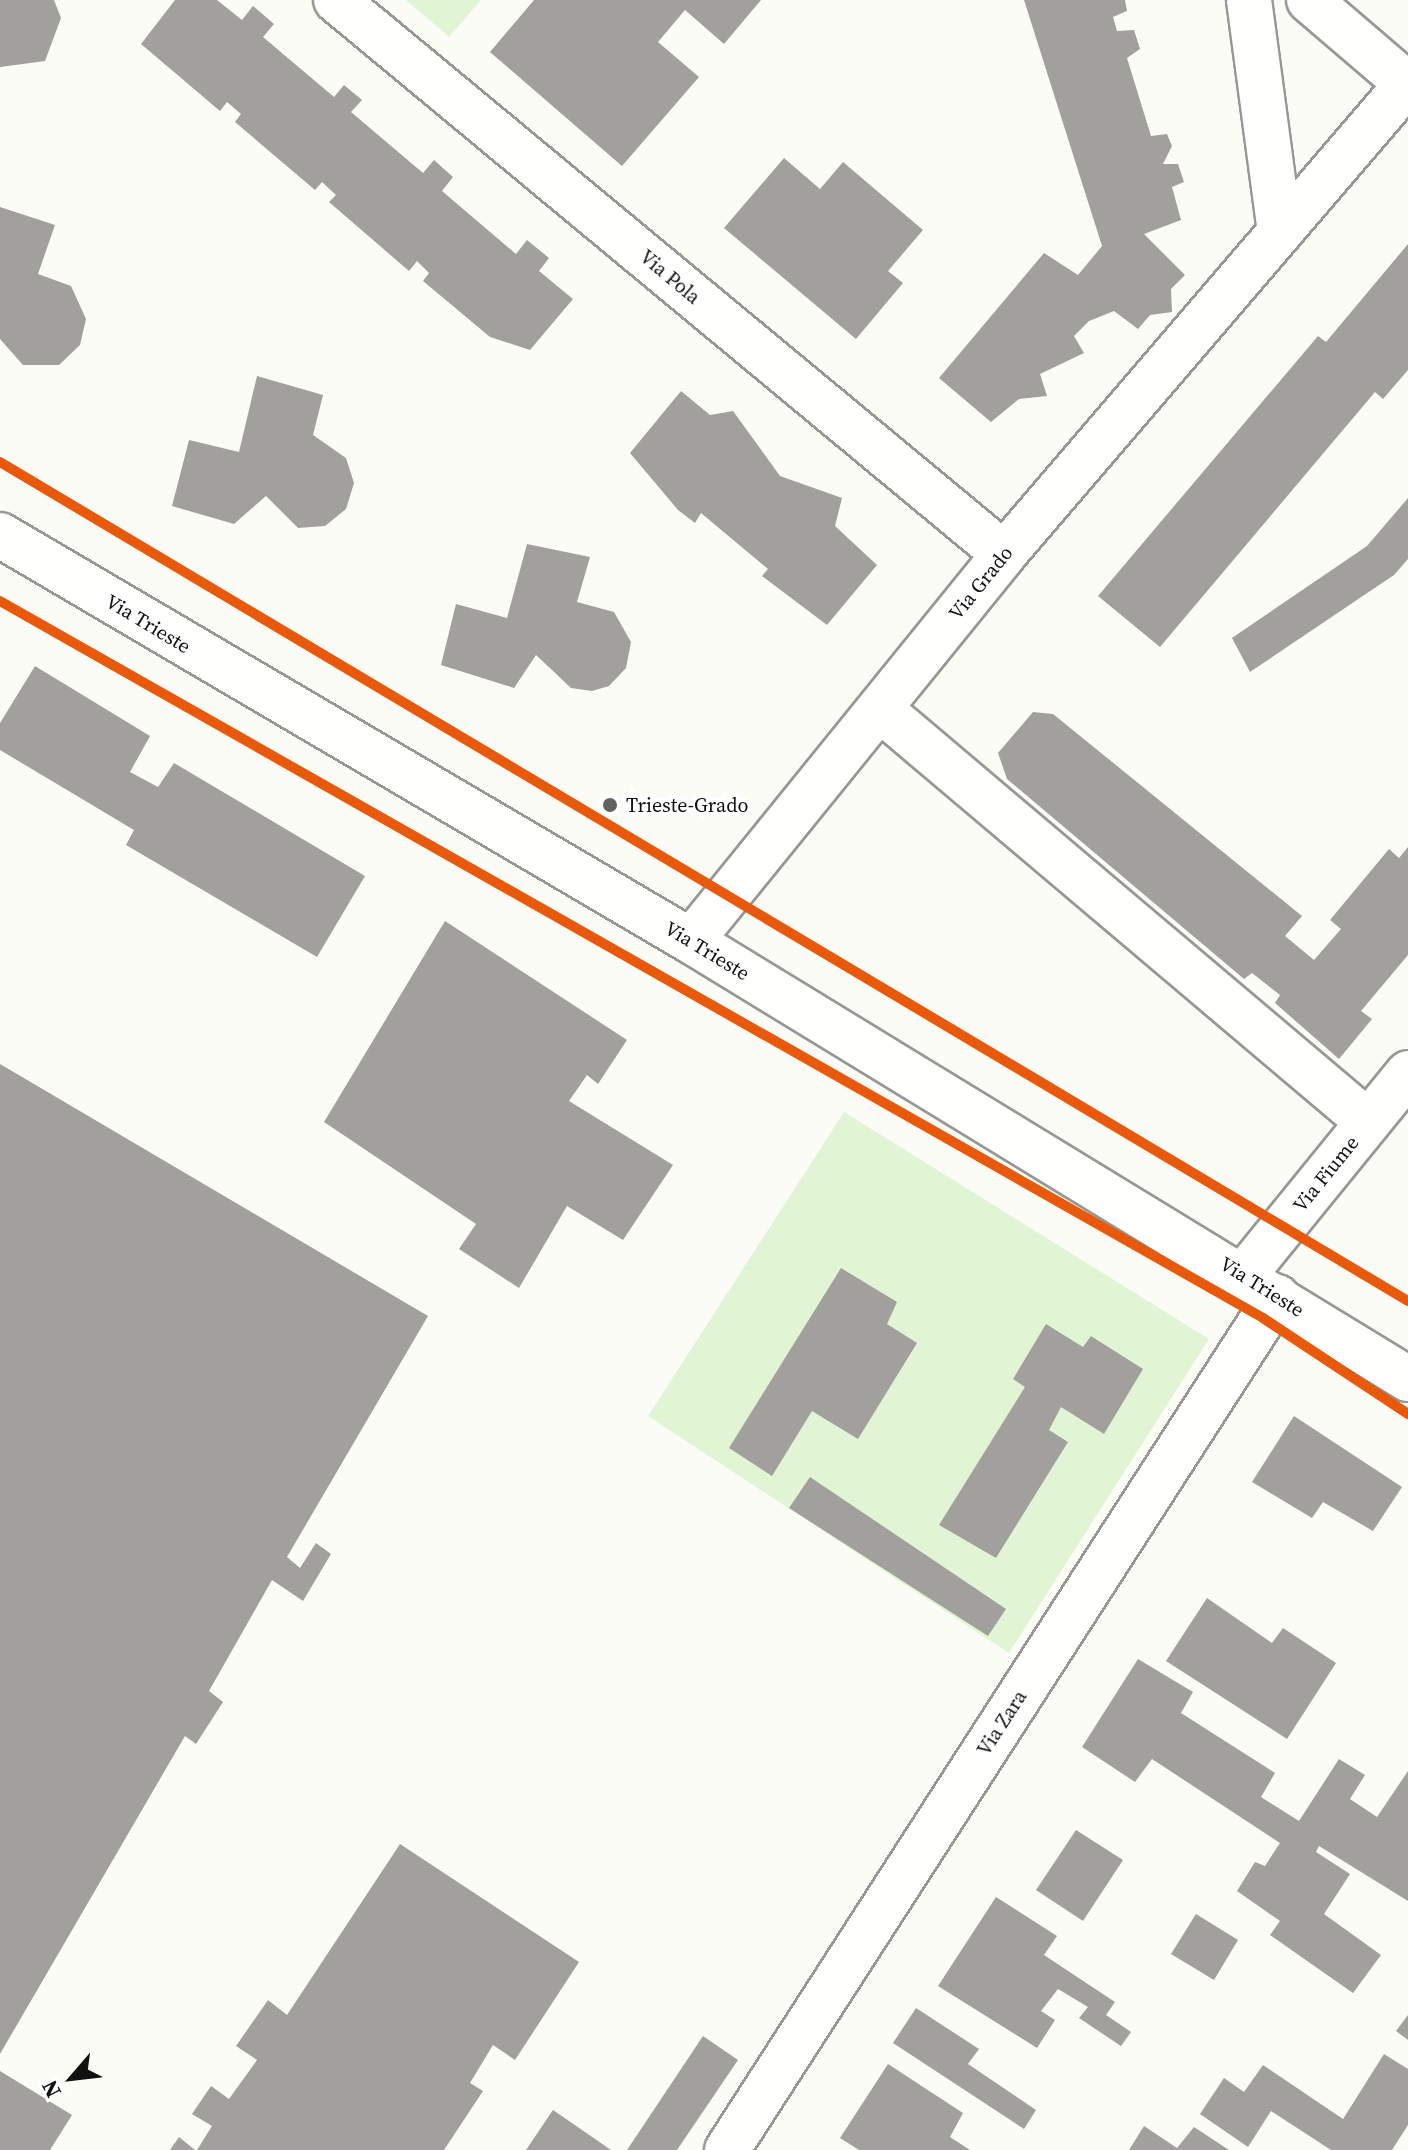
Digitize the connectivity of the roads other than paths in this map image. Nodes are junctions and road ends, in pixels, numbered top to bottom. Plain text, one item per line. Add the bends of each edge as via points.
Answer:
1 (336, 0) edge
2 (1249, 0) edge
3 (1309, 0) edge
4 (1407, 84) edge
5 (1280, 232) junction
6 (0, 535) edge
7 (1004, 554) junction
8 (881, 710) junction
9 (691, 941) junction
10 (1408, 1073) edge
11 (1368, 1122) junction
12 (1260, 1286) junction
13 (1408, 1379) edge
14 (727, 2150) edge

1 - 7 street, Via Pola
2 - 5 street
3 - 4 street
4 - 5 street, Via Grado
5 - 7 street, Via Grado
6 - 9 street, Via Trieste
7 - 8 street, Via Grado
8 - 9 street, Via Grado
8 - 11 street
9 - 12 street, Via Trieste
10 - 11 street, Via Fiume
11 - 12 street, Via Fiume
12 - 13 street, Via Trieste
12 - 14 street, Via Zara

